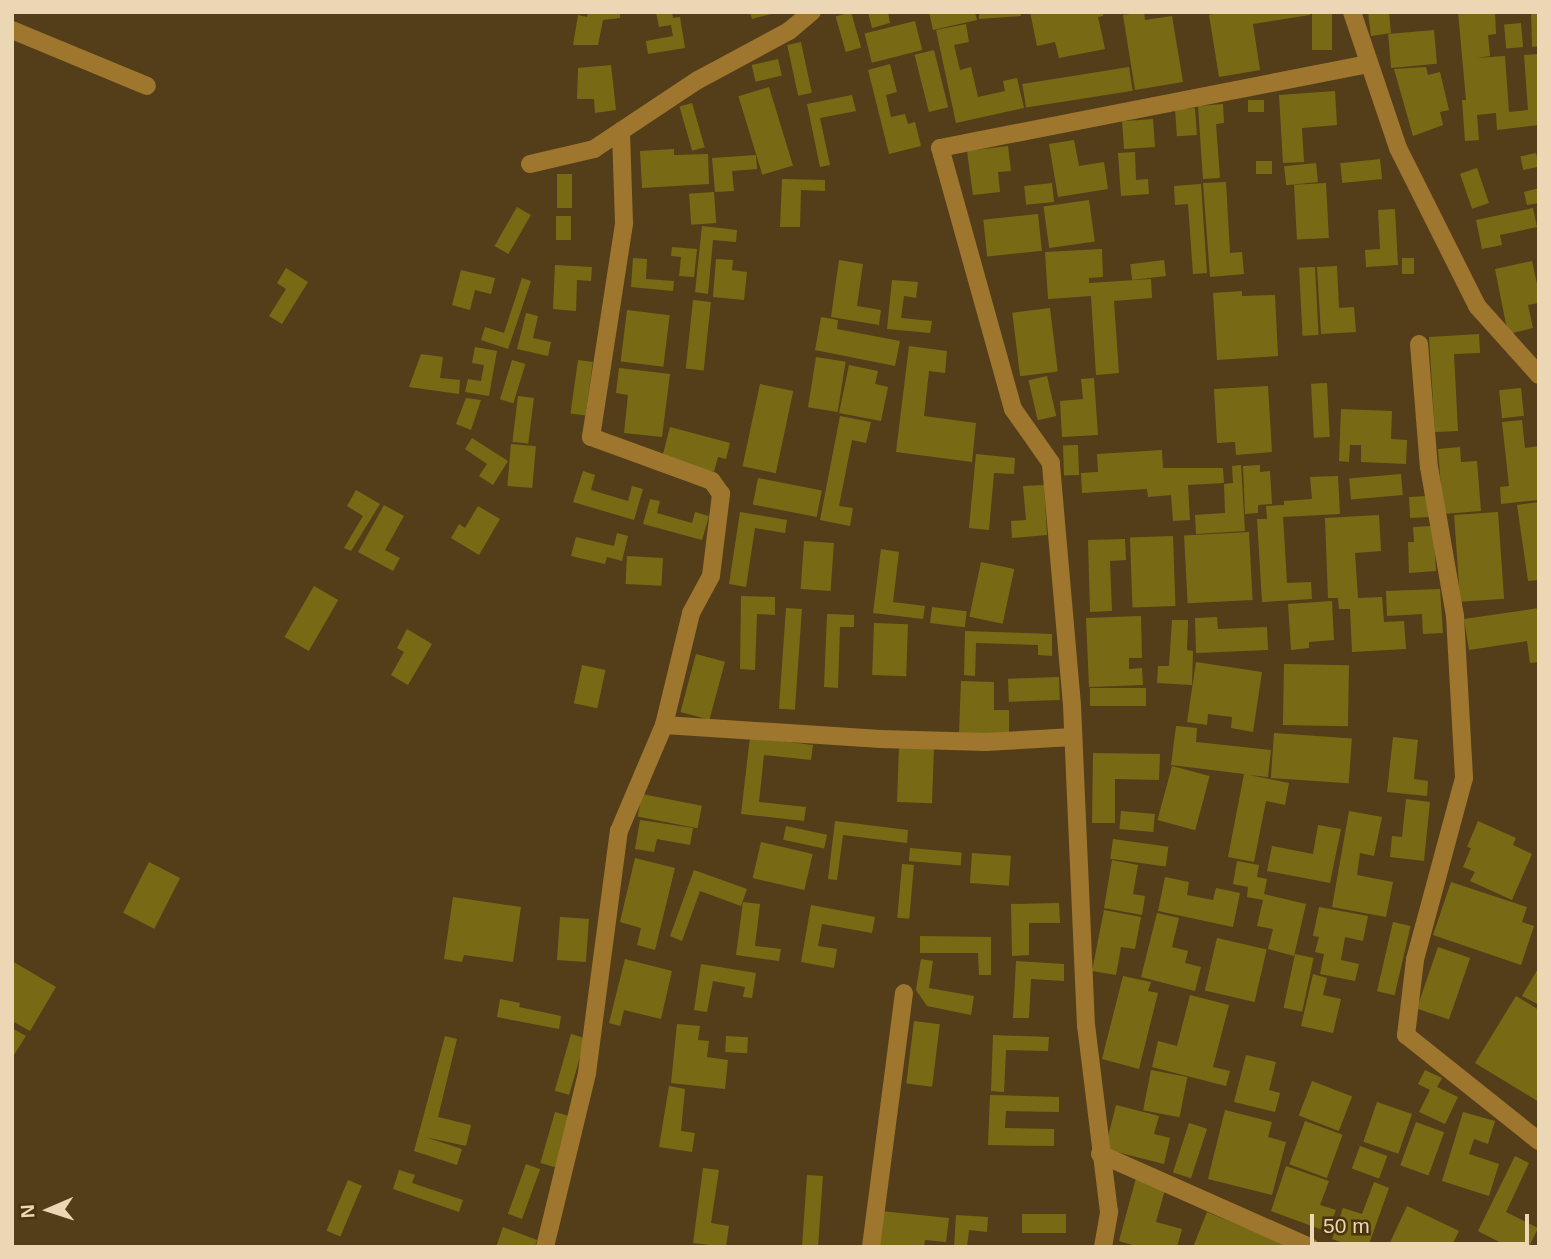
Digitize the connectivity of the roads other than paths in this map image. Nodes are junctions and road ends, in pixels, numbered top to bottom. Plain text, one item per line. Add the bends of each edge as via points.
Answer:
1 (812, 12) edge
2 (1352, 12) edge
3 (12, 30) edge
4 (1369, 64) junction
5 (147, 86) dead end
6 (621, 131) junction
7 (530, 164) dead end
8 (1419, 344) dead end
9 (1539, 375) edge
10 (664, 725) junction
11 (1073, 737) junction
12 (904, 993) dead end
13 (1539, 1141) edge
14 (1100, 1154) junction
15 (545, 1247) edge
16 (871, 1247) edge
17 (1103, 1247) edge
18 (1310, 1247) edge

1 - 6 street via 789,31 698,80
2 - 4 street
3 - 5 street
4 - 9 street via 1398,148 1476,306
4 - 11 street via 940,148 1013,409 1051,463
6 - 7 street via 594,149
6 - 10 street via 624,223 591,437 712,481 722,494 711,576 691,613
8 - 13 street via 1429,467 1455,616 1464,778 1415,960 1406,1035
10 - 11 street via 881,739
10 - 15 street via 619,831 587,1073
11 - 14 street via 1087,1026
12 - 16 street
14 - 17 street via 1109,1212
14 - 18 street

